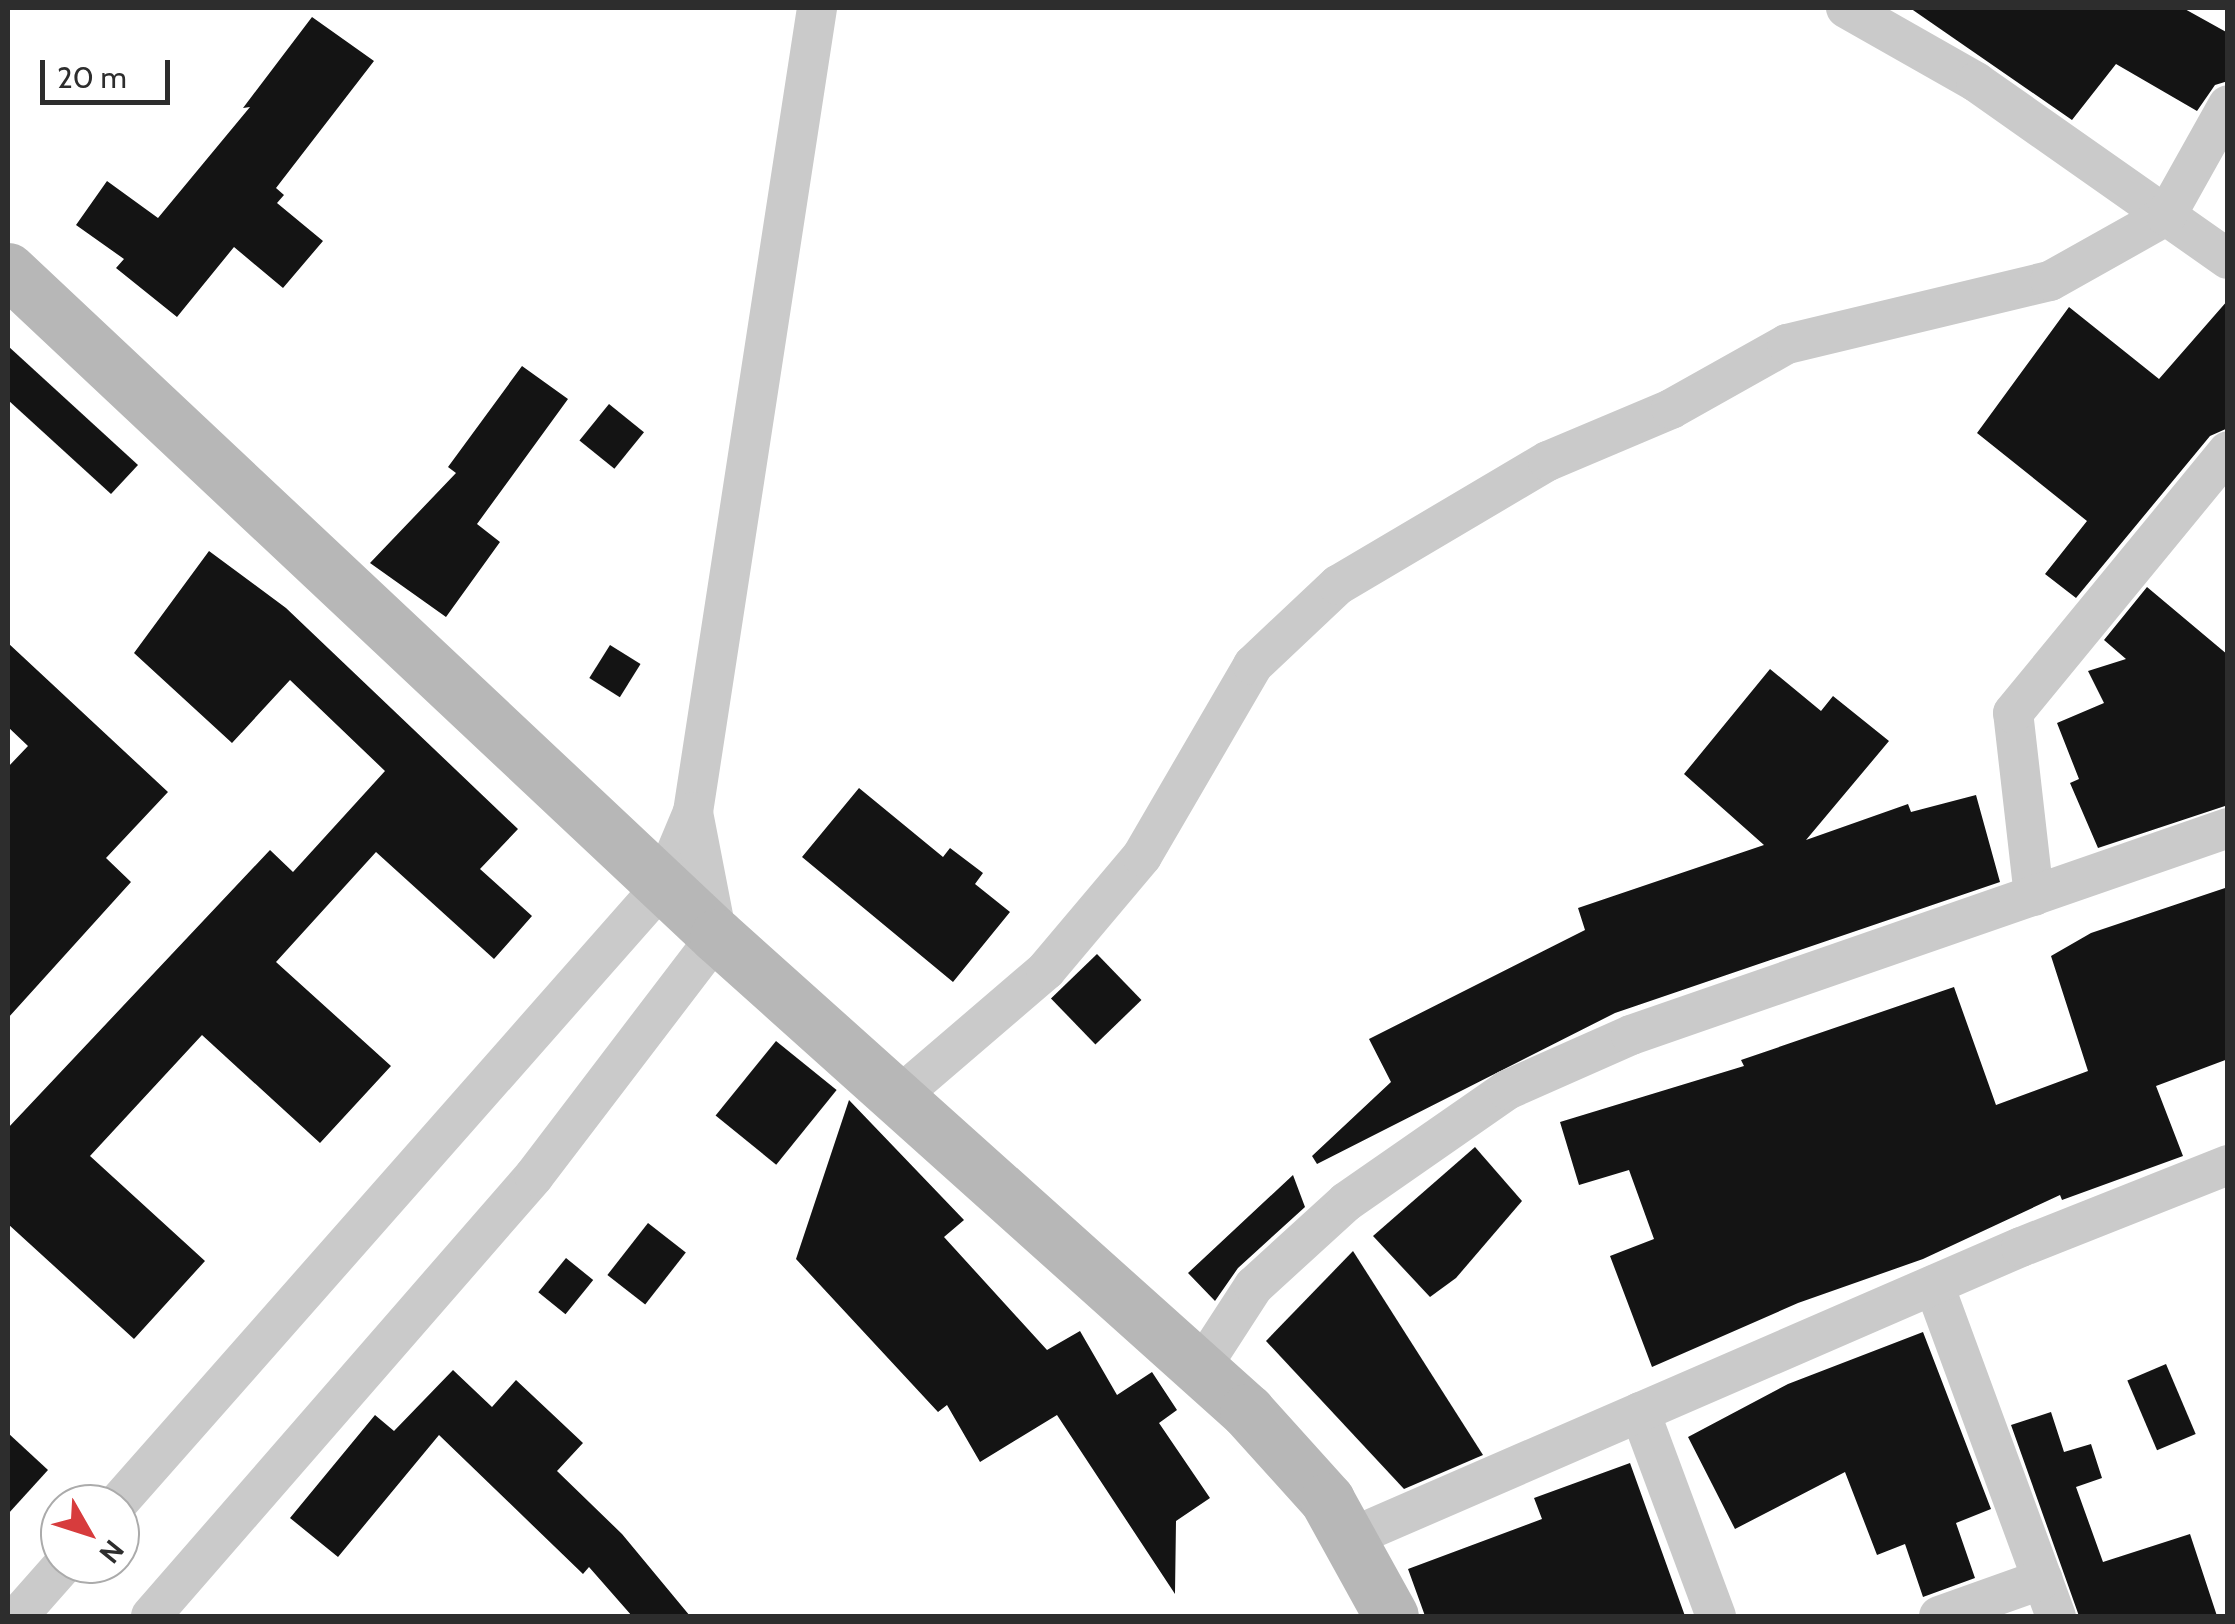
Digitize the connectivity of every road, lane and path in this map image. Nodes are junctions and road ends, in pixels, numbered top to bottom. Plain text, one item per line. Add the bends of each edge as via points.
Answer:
1 (817, 8) edge
2 (1846, 8) edge
3 (2228, 105) edge
4 (2166, 216) junction
5 (2228, 259) edge
6 (8, 270) edge
7 (2228, 451) edge
8 (693, 812) junction
9 (2228, 828) edge
10 (662, 886) junction
11 (2034, 896) junction
12 (717, 936) junction
13 (894, 1094) junction
14 (2223, 1179) edge
15 (1934, 1285) junction
16 (1200, 1370) junction
17 (1640, 1412) junction
18 (135, 1484) edge
19 (1350, 1538) junction
20 (2042, 1579) junction
21 (46, 1584) edge
22 (18, 1616) edge
23 (150, 1616) edge
24 (1391, 1616) edge
25 (1716, 1616) edge
26 (1939, 1616) edge
27 (2056, 1616) edge

1 - 8 street
2 - 4 street via 1976,82
3 - 4 street
4 - 5 street
4 - 13 street via 2050,281 1787,344 1671,409 1548,461 1338,584 1253,665 1142,856 1046,970
6 - 10 street
7 - 11 street via 2014,713
8 - 10 street
8 - 12 street
9 - 11 street
10 - 12 street
10 - 18 street
11 - 16 street via 1632,1034 1507,1090 1346,1202 1306,1238 1254,1286
12 - 13 street
12 - 23 street via 534,1176
13 - 16 street
14 - 15 street
15 - 17 street
15 - 20 street
16 - 19 street via 1327,1500
17 - 19 street
17 - 25 street
19 - 24 street
20 - 26 street
20 - 27 street
21 - 22 street

